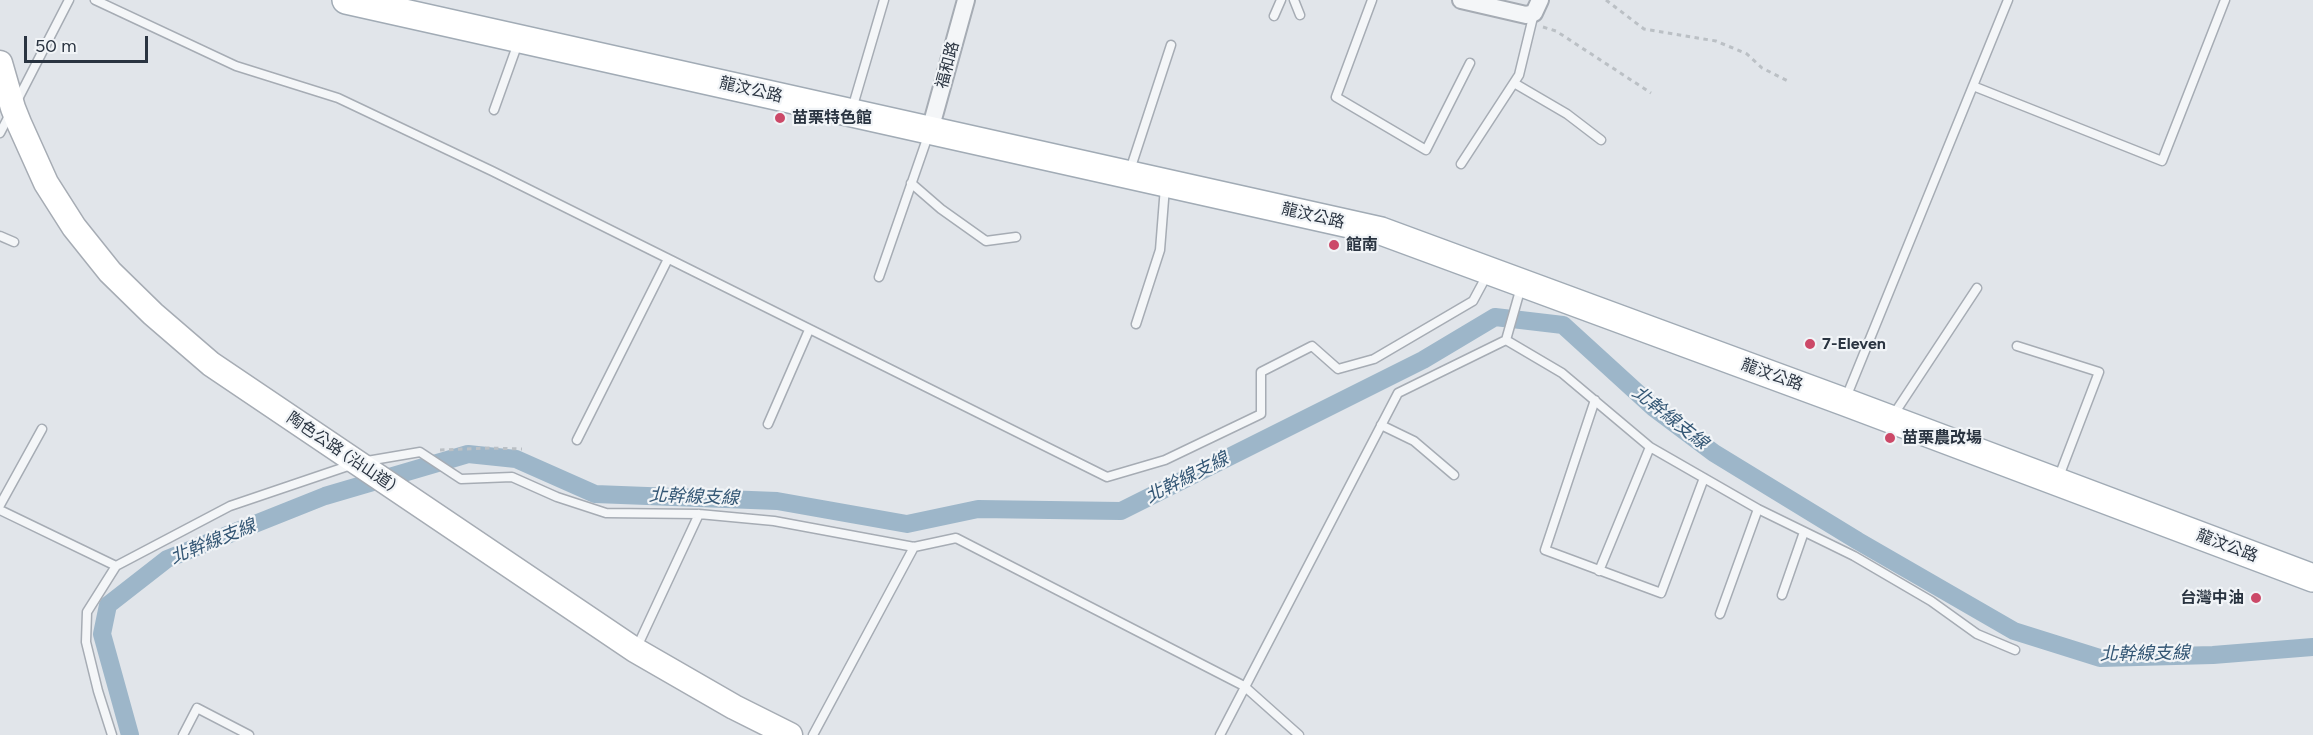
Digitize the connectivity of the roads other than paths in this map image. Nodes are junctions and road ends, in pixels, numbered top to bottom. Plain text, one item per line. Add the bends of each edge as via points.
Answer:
1 (69, 0) edge
2 (95, 0) edge
3 (346, 0) edge
4 (884, 0) edge
5 (966, 0) edge
6 (1281, 0) edge
7 (1294, 0) edge
8 (1372, 0) edge
9 (1461, 0) edge
10 (2008, 0) edge
11 (2225, 0) edge
12 (1533, 13) edge
13 (1300, 15) dead end
14 (1274, 16) dead end
15 (520, 39) junction
16 (1171, 45) dead end
17 (0, 63) edge
18 (1470, 63) dead end
19 (1514, 83) junction
20 (1973, 86) junction
21 (13, 108) junction
22 (494, 110) dead end
23 (851, 112) junction
24 (930, 130) junction
25 (0, 133) edge
26 (1601, 140) dead end
27 (1461, 164) dead end
28 (1128, 174) junction
29 (911, 183) junction
30 (1166, 183) junction
31 (0, 237) edge
32 (1016, 237) dead end
33 (14, 242) dead end
34 (668, 259) junction
35 (1490, 271) junction
36 (879, 277) dead end
37 (1522, 283) junction
38 (1977, 288) dead end
39 (1136, 324) dead end
40 (809, 330) junction
41 (1506, 340) junction
42 (2017, 346) dead end
43 (1595, 400) junction
44 (1845, 402) junction
45 (1890, 420) junction
46 (768, 424) dead end
47 (1381, 425) junction
48 (42, 429) dead end
49 (577, 440) dead end
50 (1650, 447) junction
51 (357, 463) junction
52 (1454, 475) dead end
53 (1704, 478) junction
54 (2057, 482) junction
55 (0, 505) edge
56 (1758, 509) junction
57 (0, 510) edge
58 (699, 514) junction
59 (1804, 532) junction
60 (914, 547) junction
61 (116, 566) junction
62 (1599, 571) junction
63 (2313, 579) edge
64 (1782, 595) dead end
65 (1720, 614) dead end
66 (635, 650) junction
67 (2015, 650) dead end
68 (1244, 686) junction
69 (112, 735) edge
70 (183, 735) edge
71 (249, 735) edge
72 (790, 735) edge
73 (813, 735) edge
74 (1220, 735) edge
75 (1299, 735) edge

1 - 21 lane
2 - 34 lane via 236,66 338,98
3 - 15 main road, 龍汶公路
4 - 23 lane
5 - 24 street, 福和路
6 - 14 lane
7 - 13 lane
8 - 18 lane via 1336,97 1426,150
9 - 12 street
10 - 20 lane
11 - 20 lane via 2162,161
12 - 19 lane
15 - 22 lane
15 - 23 main road, 龍汶公路
16 - 28 lane
17 - 21 main road, 陶色公路 (沿山道)
19 - 26 lane via 1567,114
19 - 27 lane
20 - 44 lane
21 - 25 lane
21 - 51 main road, 陶色公路 (沿山道) via 46,183 110,272 211,364
23 - 24 main road, 龍汶公路
24 - 28 main road, 龍汶公路
24 - 29 lane
28 - 30 main road, 龍汶公路
29 - 32 lane via 986,241
29 - 36 lane
30 - 35 main road, 龍汶公路 via 1381,231
30 - 39 lane via 1160,250
31 - 33 lane
34 - 40 lane
34 - 49 lane
35 - 37 main road, 龍汶公路
35 - 40 lane via 1473,301 1374,359 1338,369 1312,346 1262,372 1261,414 1165,460 1107,477
37 - 41 lane
37 - 44 main road, 龍汶公路
38 - 45 lane
40 - 46 lane
41 - 43 lane via 1562,373
41 - 47 lane via 1398,393
42 - 54 lane via 2099,372
43 - 50 lane
43 - 62 lane via 1545,550
44 - 45 main road, 龍汶公路
45 - 54 main road, 龍汶公路
47 - 52 lane via 1414,441
47 - 68 lane
48 - 55 lane
50 - 53 lane
50 - 62 lane
51 - 58 lane via 422,453 461,479 512,477 606,513
51 - 61 lane via 230,506
51 - 66 main road, 陶色公路 (沿山道)
53 - 56 lane
53 - 62 lane via 1661,593
54 - 63 main road, 龍汶公路
56 - 59 lane
56 - 65 lane
57 - 61 lane
58 - 60 lane via 774,521
58 - 66 lane
59 - 64 lane
59 - 67 lane via 1931,601 1977,634
60 - 68 lane via 956,538
60 - 73 lane
61 - 69 lane via 87,612 86,642
66 - 72 main road, 陶色公路 (沿山道)
68 - 74 lane
68 - 75 lane
70 - 71 lane via 197,708

